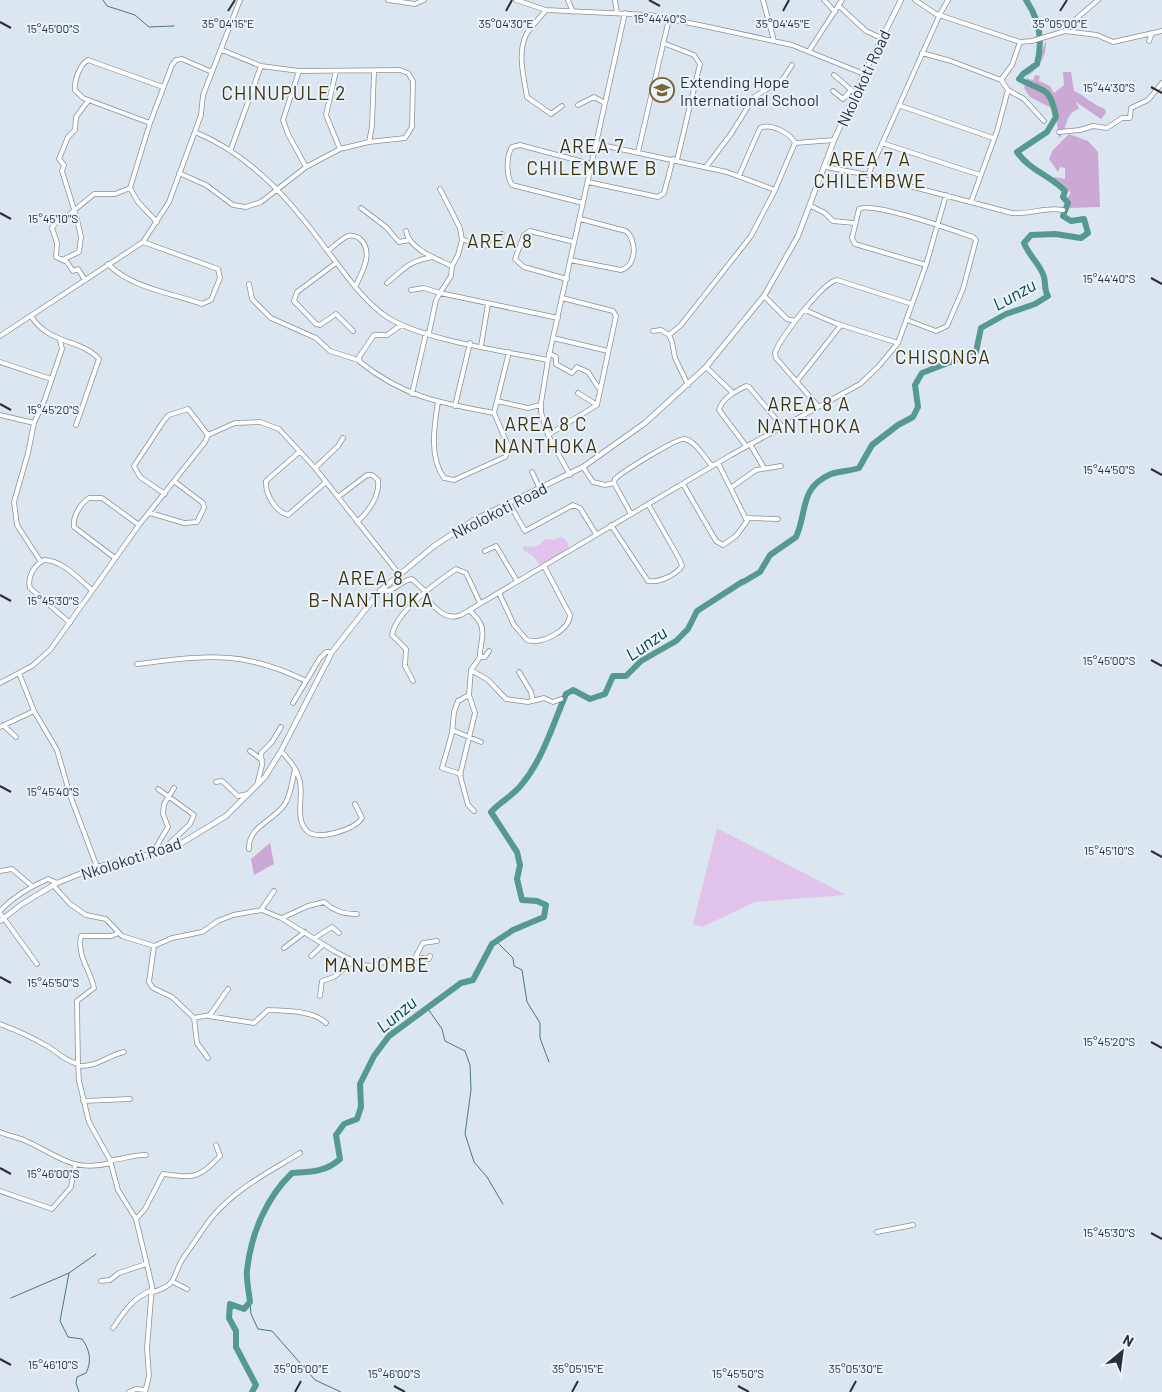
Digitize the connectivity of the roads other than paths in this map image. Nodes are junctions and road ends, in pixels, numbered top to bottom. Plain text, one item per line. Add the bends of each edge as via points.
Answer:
1 (233, 0) edge
2 (388, 0) edge
3 (424, 0) edge
4 (516, 0) edge
5 (568, 0) edge
6 (615, 0) edge
7 (763, 0) edge
8 (824, 0) edge
9 (842, 0) edge
10 (901, 0) edge
11 (915, 0) edge
12 (948, 0) edge
13 (1098, 0) edge
14 (240, 1) edge
15 (839, 6) junction
16 (546, 10) junction
17 (573, 12) junction
18 (834, 12) junction
19 (617, 13) junction
20 (625, 13) junction
21 (940, 14) junction
22 (669, 19) junction
23 (1065, 30) junction
24 (1162, 31) edge
25 (1152, 33) junction
26 (881, 38) junction
27 (774, 41) junction
28 (1149, 41) dead end
29 (1020, 42) junction
30 (662, 43) junction
31 (222, 50) junction
32 (809, 51) junction
33 (922, 52) junction
34 (792, 65) dead end
35 (260, 66) junction
36 (299, 71) junction
37 (336, 71) junction
38 (374, 71) junction
39 (212, 72) junction
40 (864, 74) junction
41 (834, 75) dead end
42 (1002, 80) junction
43 (1162, 83) edge
44 (163, 87) junction
45 (1008, 90) junction
46 (833, 91) dead end
47 (853, 91) junction
48 (88, 101) junction
49 (605, 103) junction
50 (578, 105) dead end
51 (562, 106) dead end
52 (901, 106) junction
53 (1044, 121) dead end
54 (150, 123) junction
55 (195, 132) junction
56 (1059, 132) dead end
57 (992, 138) junction
58 (834, 140) junction
59 (369, 142) junction
60 (882, 143) junction
61 (598, 144) junction
62 (795, 144) junction
63 (230, 149) junction
64 (340, 150) junction
65 (638, 152) junction
66 (675, 160) junction
67 (592, 164) junction
68 (306, 167) junction
69 (706, 167) junction
70 (826, 167) junction
71 (179, 173) junction
72 (868, 175) junction
73 (980, 175) junction
74 (739, 176) junction
75 (588, 182) junction
76 (130, 188) junction
77 (277, 189) junction
78 (440, 189) dead end
79 (775, 190) junction
80 (946, 195) junction
81 (972, 202) junction
82 (583, 203) junction
83 (811, 206) junction
84 (361, 208) dead end
85 (74, 210) junction
86 (1063, 210) dead end
87 (580, 219) junction
88 (157, 222) junction
89 (854, 223) junction
90 (938, 225) junction
91 (406, 231) dead end
92 (502, 234) dead end
93 (462, 239) junction
94 (410, 240) junction
95 (143, 242) junction
96 (574, 242) junction
97 (328, 251) junction
98 (433, 257) junction
99 (62, 260) junction
100 (570, 260) junction
101 (336, 263) junction
102 (108, 264) junction
103 (926, 265) junction
104 (452, 266) junction
105 (567, 278) junction
106 (85, 280) junction
107 (387, 283) dead end
108 (249, 284) dead end
109 (356, 287) junction
110 (410, 290) dead end
111 (440, 293) junction
112 (764, 296) junction
113 (562, 298) junction
114 (488, 304) junction
115 (912, 304) junction
116 (805, 310) junction
117 (31, 316) junction
118 (558, 318) junction
119 (907, 320) junction
120 (794, 321) junction
121 (401, 325) junction
122 (841, 325) junction
123 (353, 331) dead end
124 (653, 331) dead end
125 (428, 333) junction
126 (0, 336) edge
127 (669, 336) junction
128 (553, 338) junction
129 (60, 340) junction
130 (470, 343) junction
131 (898, 343) junction
132 (481, 346) junction
133 (608, 351) junction
134 (509, 352) junction
135 (549, 353) junction
136 (358, 360) junction
137 (548, 360) junction
138 (0, 362) edge
139 (706, 367) junction
140 (51, 379) junction
141 (797, 382) junction
142 (688, 385) junction
143 (601, 390) junction
144 (578, 393) dead end
145 (733, 393) junction
146 (412, 394) junction
147 (496, 401) junction
148 (438, 402) junction
149 (541, 405) junction
150 (596, 405) junction
151 (818, 405) junction
152 (455, 406) junction
153 (494, 413) junction
154 (0, 415) edge
155 (34, 423) junction
156 (76, 425) dead end
157 (781, 425) junction
158 (208, 435) junction
159 (548, 435) junction
160 (343, 438) dead end
161 (748, 445) junction
162 (299, 452) junction
163 (718, 463) junction
164 (712, 466) junction
165 (781, 466) dead end
166 (583, 467) junction
167 (315, 468) junction
168 (764, 468) junction
169 (532, 472) dead end
170 (570, 475) junction
171 (175, 482) junction
172 (326, 482) junction
173 (614, 483) junction
174 (682, 484) junction
175 (732, 487) junction
176 (540, 489) junction
177 (165, 494) junction
178 (338, 497) junction
179 (509, 503) junction
180 (648, 504) junction
181 (150, 513) junction
182 (631, 514) junction
183 (746, 518) junction
184 (778, 519) dead end
185 (357, 522) junction
186 (139, 525) junction
187 (611, 525) junction
188 (596, 534) junction
189 (485, 551) dead end
190 (115, 558) junction
191 (41, 562) junction
192 (544, 566) junction
193 (399, 574) junction
194 (517, 581) junction
195 (92, 590) junction
196 (380, 591) junction
197 (424, 593) junction
198 (498, 593) junction
199 (480, 603) junction
200 (470, 610) junction
201 (70, 623) junction
202 (489, 651) dead end
203 (332, 652) junction
204 (480, 657) junction
205 (137, 664) dead end
206 (471, 670) junction
207 (519, 672) dead end
208 (19, 673) junction
209 (0, 676) edge
210 (306, 681) junction
211 (413, 681) dead end
212 (1, 682) edge
213 (469, 694) junction
214 (561, 699) dead end
215 (533, 701) junction
216 (294, 703) dead end
217 (34, 710) junction
218 (2, 726) edge
219 (281, 727) dead end
220 (452, 730) junction
221 (16, 737) dead end
222 (471, 737) junction
223 (481, 742) dead end
224 (250, 751) dead end
225 (281, 751) junction
226 (262, 760) junction
227 (296, 770) junction
228 (461, 774) junction
229 (216, 782) dead end
230 (256, 787) junction
231 (174, 788) dead end
232 (158, 789) dead end
233 (250, 794) junction
234 (168, 797) junction
235 (355, 804) dead end
236 (474, 811) dead end
237 (170, 847) junction
238 (249, 849) dead end
239 (152, 854) junction
240 (97, 867) junction
241 (0, 871) edge
242 (55, 884) junction
243 (32, 886) junction
244 (274, 891) dead end
245 (261, 910) junction
246 (357, 914) dead end
247 (1, 916) edge
248 (282, 918) junction
249 (305, 932) junction
250 (118, 933) junction
251 (339, 933) dead end
252 (314, 938) junction
253 (437, 941) dead end
254 (323, 945) junction
255 (154, 946) junction
256 (284, 948) dead end
257 (311, 956) dead end
258 (430, 956) dead end
259 (416, 957) junction
260 (352, 962) junction
261 (37, 964) dead end
262 (228, 989) dead end
263 (320, 996) dead end
264 (208, 1016) junction
265 (194, 1018) junction
266 (326, 1023) dead end
267 (0, 1024) edge
268 (124, 1052) dead end
269 (208, 1058) dead end
270 (78, 1065) junction
271 (130, 1099) dead end
272 (83, 1101) junction
273 (0, 1132) edge
274 (216, 1145) dead end
275 (300, 1154) dead end
276 (146, 1155) dead end
277 (111, 1162) junction
278 (75, 1165) junction
279 (1, 1191) edge
280 (0, 1198) edge
281 (136, 1219) junction
282 (912, 1224) dead end
283 (877, 1232) dead end
284 (146, 1264) junction
285 (101, 1281) dead end
286 (173, 1282) junction
287 (187, 1289) dead end
288 (153, 1291) junction
289 (112, 1328) dead end
290 (145, 1391) edge
291 (129, 1392) edge

1 - 14 street
2 - 3 street via 415,4
4 - 16 street
5 - 17 street
6 - 19 street
7 - 27 street
8 - 18 street
9 - 15 street
10 - 26 main road, Nkolokoti Road
11 - 21 street
12 - 21 street
13 - 23 street
14 - 31 street
15 - 18 street
15 - 26 street via 866,31
16 - 17 street
16 - 51 street via 527,33 522,46 527,97 551,114
17 - 19 street
18 - 32 street
19 - 20 street
20 - 22 street
20 - 49 street
21 - 29 street
21 - 33 street
22 - 27 street
22 - 30 street
23 - 25 street via 1097,35 1113,42
23 - 29 street
24 - 25 street
25 - 28 street
26 - 40 main road, Nkolokoti Road
27 - 32 street
29 - 42 street via 1012,65
30 - 65 street
30 - 66 street via 694,55 700,64
31 - 35 street
31 - 39 street
32 - 40 street
33 - 42 street
33 - 52 street
34 - 69 street via 783,79 754,97
35 - 36 street
35 - 63 street
36 - 37 street
36 - 68 street via 283,120
37 - 38 street
37 - 64 street via 326,115
38 - 59 street
38 - 59 street via 400,70 411,74 412,128 401,140
39 - 44 street via 179,59 172,65
39 - 55 street
40 - 47 main road, Nkolokoti Road
41 - 47 street
42 - 45 street
43 - 56 street via 1148,100 1131,108 1130,118 1122,118 1107,128 1093,126
44 - 48 street via 86,60 74,86 77,94
44 - 54 street
45 - 53 street via 1024,99
45 - 57 street via 997,131
46 - 47 street via 843,99
47 - 58 main road, Nkolokoti Road
48 - 54 street
48 - 85 street via 76,117 75,130 68,137 59,159 64,165 62,171
49 - 50 street via 594,97
49 - 61 street
52 - 57 street
52 - 60 street
54 - 76 street
55 - 63 street
55 - 71 street
57 - 73 street
58 - 62 street
58 - 70 main road, Nkolokoti Road
59 - 64 street
60 - 72 street
60 - 73 street
61 - 65 street
61 - 67 street
62 - 74 street via 790,136 773,128 760,128
62 - 79 street
63 - 77 street
64 - 68 street
65 - 66 street
66 - 69 street
66 - 75 street via 664,194 658,197
67 - 75 street
67 - 82 street via 520,145 512,147 508,154 508,178 512,185
68 - 77 street
69 - 74 street
70 - 72 street
70 - 83 main road, Nkolokoti Road
71 - 77 street via 239,206 262,202
71 - 88 street
72 - 80 street
73 - 81 street
74 - 79 street
75 - 82 street
76 - 85 street via 115,194 94,194
76 - 88 street
77 - 97 street
78 - 93 street via 460,228
79 - 127 street via 751,236
80 - 81 street
80 - 90 street
81 - 86 street via 1023,214
82 - 87 street
83 - 89 street via 833,220
83 - 112 main road, Nkolokoti Road
84 - 94 street via 386,227 399,242
85 - 99 street via 81,236 79,252
85 - 99 street via 52,228 57,243 56,257
87 - 96 street
87 - 100 street via 626,231 633,241 634,254 627,268 621,270
88 - 95 street
89 - 90 street via 859,209 864,206
89 - 103 street via 852,241 855,244
90 - 103 street
90 - 119 street via 975,239 964,289 944,329 931,330
91 - 94 street
92 - 93 street via 495,245 480,246
93 - 104 street
94 - 98 street
95 - 102 street
95 - 102 street via 218,269 220,278 211,300 202,304 136,282 122,276
96 - 100 street
96 - 105 street via 530,231 524,235 515,259 524,267
97 - 101 street
97 - 109 street via 348,236 361,240 366,259
98 - 104 street
98 - 107 street via 407,264
99 - 106 street via 73,271 78,270
100 - 105 street
101 - 109 street
101 - 123 street via 297,292 294,301 316,324 320,325 336,314
102 - 106 street
103 - 115 street
104 - 111 street via 451,276
105 - 113 street
106 - 117 street
108 - 136 street via 252,299 271,318 316,338 330,351
109 - 121 street via 385,315
110 - 111 street via 424,288
111 - 114 street
111 - 125 street
112 - 120 street via 787,319
112 - 139 main road, Nkolokoti Road
113 - 118 street
113 - 133 street via 616,313
114 - 118 street
114 - 132 street
115 - 116 street via 836,280
115 - 119 street
116 - 120 street
116 - 122 street
117 - 126 street
117 - 129 street via 43,331
118 - 128 street
119 - 131 street
120 - 141 street via 776,358
121 - 125 street
121 - 136 street via 388,335 374,335
122 - 131 street
122 - 141 street
124 - 127 street via 661,330
125 - 130 street
125 - 146 street
127 - 142 street via 675,360
128 - 133 street
128 - 135 street
129 - 140 street via 62,349
129 - 156 street via 99,359
130 - 132 street
130 - 152 street
131 - 151 street via 860,384
132 - 134 street
133 - 143 street
134 - 137 street
134 - 147 street
135 - 137 street
135 - 143 street via 556,356 556,364 566,371 572,373 577,367 588,372
136 - 146 street via 372,372
137 - 149 street
138 - 140 street
139 - 142 main road, Nkolokoti Road
139 - 145 street
140 - 155 street
141 - 151 street
142 - 166 main road, Nkolokoti Road via 645,423
143 - 150 street
144 - 150 street
145 - 157 street via 749,387
145 - 161 street via 719,410
146 - 148 street
147 - 149 street via 528,408
147 - 153 street
148 - 152 street
148 - 153 street via 435,461 444,478 450,481 507,455 507,443
149 - 159 street
150 - 159 street
151 - 157 street
152 - 153 street
154 - 155 street
155 - 191 street via 14,509 17,525
157 - 161 street
158 - 162 street via 235,423 260,422 279,430
158 - 171 street
158 - 177 street via 188,409 169,414 165,419 134,466 140,477
159 - 170 street
160 - 167 street
161 - 163 street
161 - 168 street
162 - 167 street
162 - 172 street via 266,481 266,490 280,510 288,515
163 - 164 street
163 - 175 street
164 - 173 street via 692,444 681,438 618,476
164 - 174 street
165 - 168 street
166 - 170 main road, Nkolokoti Road
166 - 173 street via 593,482
167 - 172 street
168 - 175 street
169 - 176 street
170 - 176 main road, Nkolokoti Road
171 - 177 street
171 - 181 street via 204,503 197,522 184,523
172 - 178 street
173 - 182 street
174 - 180 street
174 - 183 street via 719,544 736,536 746,525
175 - 183 street
176 - 179 main road, Nkolokoti Road
177 - 181 street
178 - 185 street
178 - 185 street via 367,475 378,480 372,507
179 - 188 street via 525,531 573,505 580,508
179 - 193 main road, Nkolokoti Road via 456,531
180 - 182 street
180 - 187 street via 682,564 681,569 672,575 648,581
181 - 186 street
182 - 187 street
183 - 184 street
185 - 193 street
186 - 190 street
186 - 190 street via 102,498 89,498 82,503 73,520 74,527
187 - 188 street
188 - 192 street
189 - 194 street via 496,546
190 - 195 street
191 - 195 street via 48,560 58,564
191 - 201 street via 29,578 30,588
192 - 194 street
192 - 198 street via 570,615 568,622 552,636 538,641 527,640 514,625
193 - 196 main road, Nkolokoti Road
194 - 198 street
195 - 201 street
196 - 197 street via 392,591 412,579
196 - 203 main road, Nkolokoti Road
197 - 199 street via 460,569 466,573
197 - 200 street via 448,617
197 - 211 street via 397,622 392,636 406,648 405,666
198 - 199 street
199 - 200 street
200 - 204 street via 482,629
201 - 208 street via 42,658
202 - 204 street
203 - 210 street via 326,652
203 - 225 main road, Nkolokoti Road
204 - 206 street
205 - 210 street via 202,656 238,658 279,668
206 - 213 street
206 - 215 street via 488,680 506,699
207 - 215 street
208 - 212 street
208 - 217 street
209 - 212 street
210 - 216 street
213 - 220 street via 458,701
213 - 222 street via 475,710
214 - 215 street
217 - 218 street
217 - 240 street via 57,750
218 - 221 street
219 - 226 street via 261,753
220 - 222 street
220 - 228 street via 442,768
222 - 223 street
222 - 228 street
224 - 226 street
225 - 227 street
225 - 230 main road, Nkolokoti Road
226 - 230 street
227 - 235 street via 300,783 300,821 312,835 347,828 361,821
227 - 238 street via 286,802 252,835
228 - 236 street via 468,805
229 - 233 street via 222,781 238,796
230 - 233 main road, Nkolokoti Road
231 - 234 street
232 - 234 street
233 - 237 main road, Nkolokoti Road via 214,825
234 - 237 street via 194,816
234 - 239 street via 163,814 168,827
237 - 239 main road, Nkolokoti Road
239 - 240 main road, Nkolokoti Road
240 - 242 main road, Nkolokoti Road
241 - 243 street via 12,869
242 - 243 street via 48,879
242 - 247 main road, Nkolokoti Road
242 - 250 street via 70,904 86,915 106,919
243 - 247 street via 19,894
244 - 245 street
245 - 248 street
245 - 255 street via 233,915 202,932 178,936
246 - 248 street via 332,909 324,902
247 - 261 street
248 - 249 street
249 - 252 street
249 - 256 street
250 - 255 street
250 - 270 street via 81,936 81,958 94,988 78,1001
251 - 252 street via 332,927
252 - 254 street
253 - 259 street via 423,943
254 - 257 street
254 - 260 street
255 - 265 street via 149,982 153,988 172,997
258 - 259 street via 429,959
259 - 260 street via 411,965 389,960 374,966
260 - 263 street via 334,977 322,981
262 - 264 street
264 - 265 street
264 - 266 street via 254,1023 265,1011 274,1010 313,1015
265 - 269 street via 198,1046
267 - 270 street via 32,1037 64,1060
268 - 270 street via 107,1057 98,1064
270 - 272 street
271 - 272 street
272 - 277 street via 89,1122
273 - 278 street via 26,1140
274 - 281 street via 220,1156 197,1176 163,1174 145,1209
275 - 286 street via 247,1186 214,1216 184,1256
276 - 277 street
277 - 278 street
277 - 281 street via 118,1190
278 - 279 street via 71,1187 52,1209
279 - 280 street
281 - 284 street
282 - 283 street
284 - 285 street
284 - 288 street
286 - 287 street
286 - 288 street via 166,1288
288 - 289 street via 129,1305
288 - 290 street via 147,1348 149,1376
290 - 291 street via 136,1389

